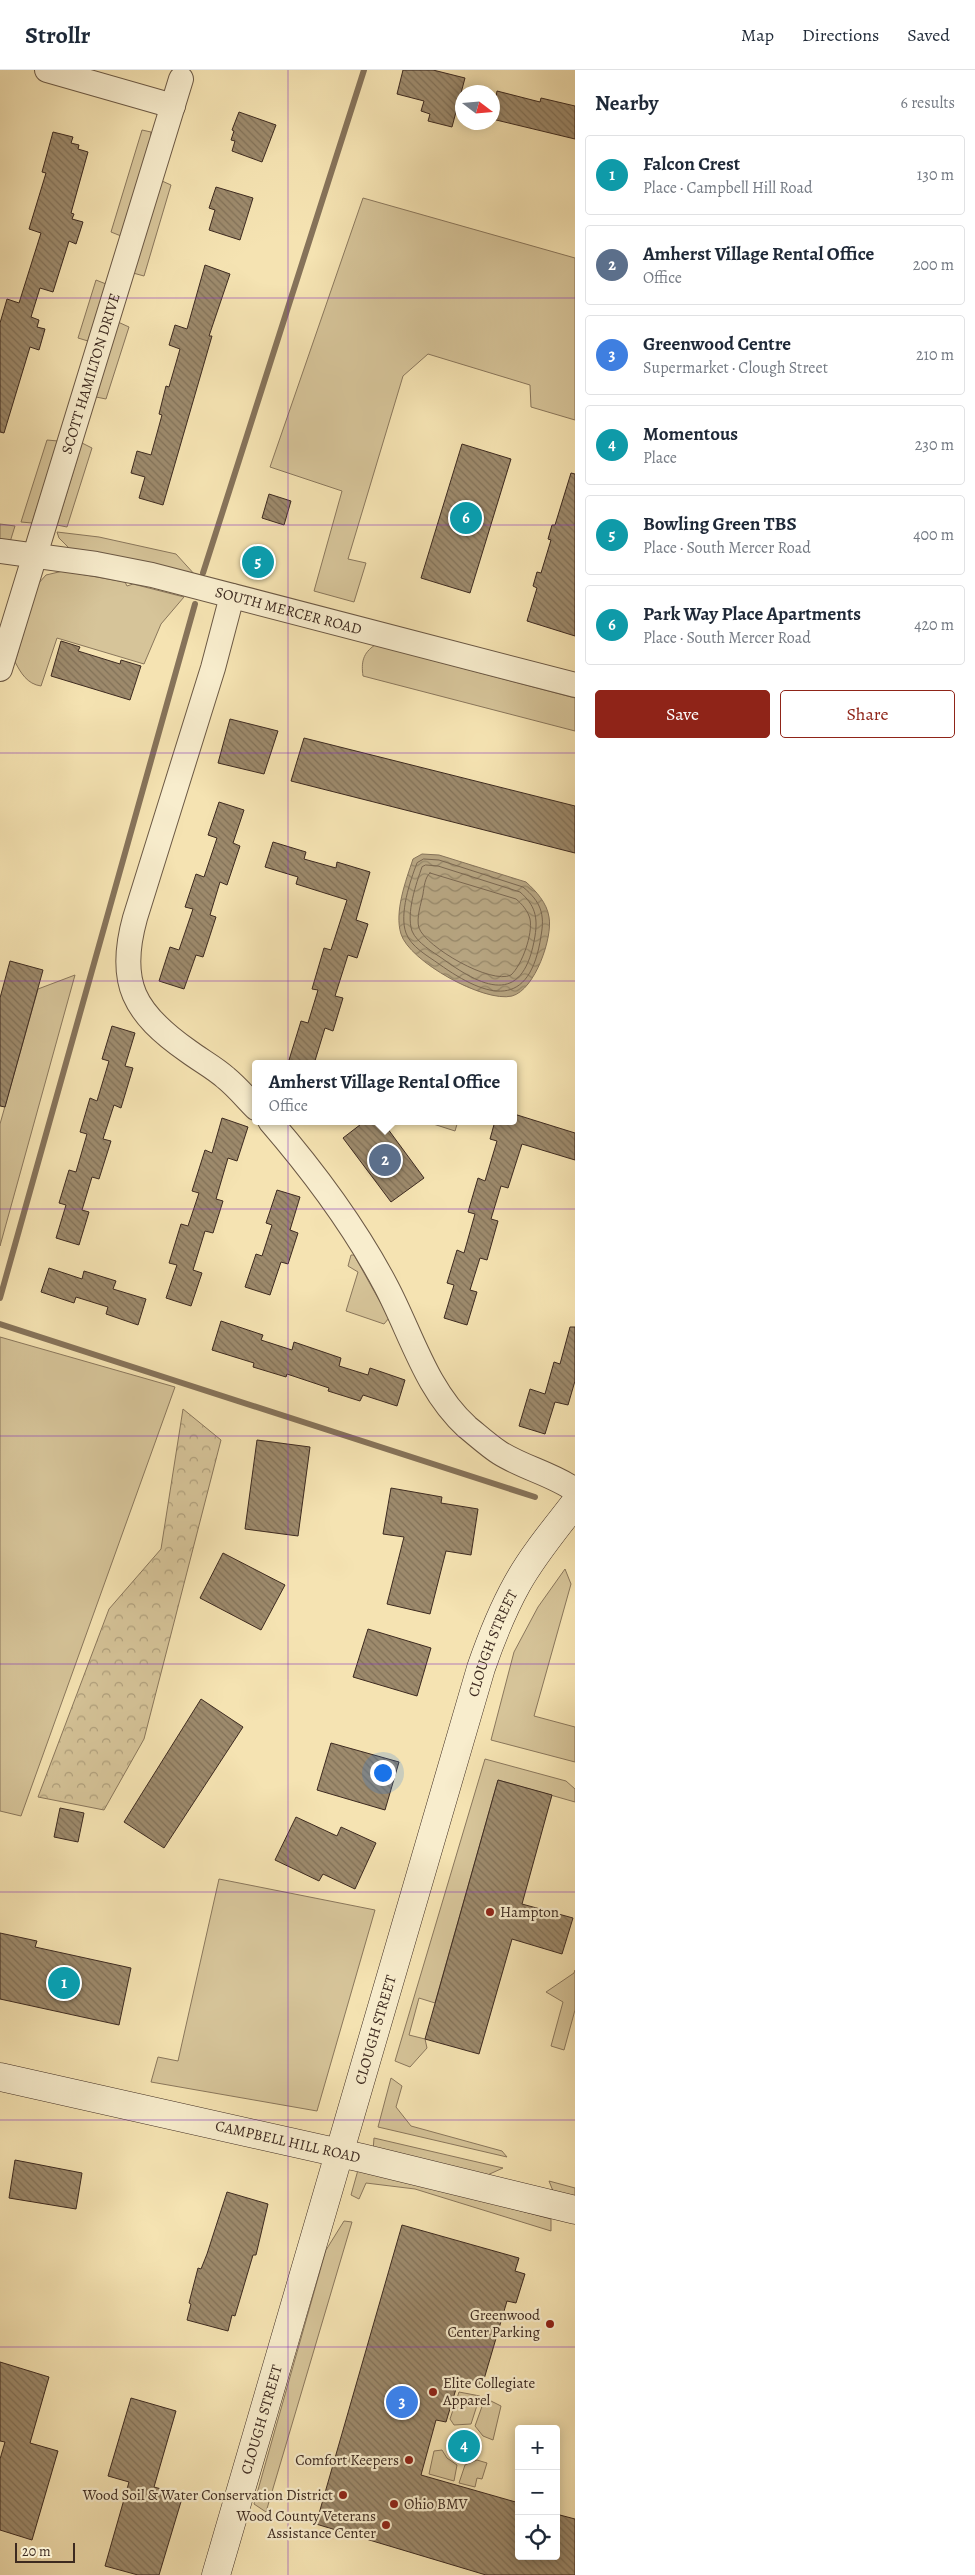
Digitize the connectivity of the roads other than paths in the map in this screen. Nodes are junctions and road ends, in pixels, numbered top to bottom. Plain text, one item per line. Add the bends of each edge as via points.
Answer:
1 (47, 70) edge
2 (181, 79) dead end
3 (173, 106) junction
4 (0, 551) edge
5 (35, 556) junction
6 (232, 596) junction
7 (0, 669) edge
8 (575, 685) edge
9 (252, 1104) edge
10 (273, 1125) edge
11 (575, 1490) edge
12 (575, 1503) edge
13 (0, 2077) edge
14 (338, 2152) junction
15 (575, 2210) edge
16 (216, 2575) edge

1 - 3 street
2 - 3 street, SCOTT HAMILTON DRIVE
3 - 5 street, SCOTT HAMILTON DRIVE
4 - 5 street, SOUTH MERCER ROAD
5 - 6 street, SOUTH MERCER ROAD via 96,564
5 - 7 street, SCOTT HAMILTON DRIVE
6 - 8 street, SOUTH MERCER ROAD
6 - 9 street via 213,668 135,918 127,957 134,996 154,1024 225,1077
10 - 11 street via 302,1158 369,1254 442,1397 466,1426 500,1453
12 - 14 street, CLOUGH STREET via 517,1584 481,1668
13 - 14 street, CAMPBELL HILL ROAD
14 - 15 street, CAMPBELL HILL ROAD
14 - 16 street, CLOUGH STREET

